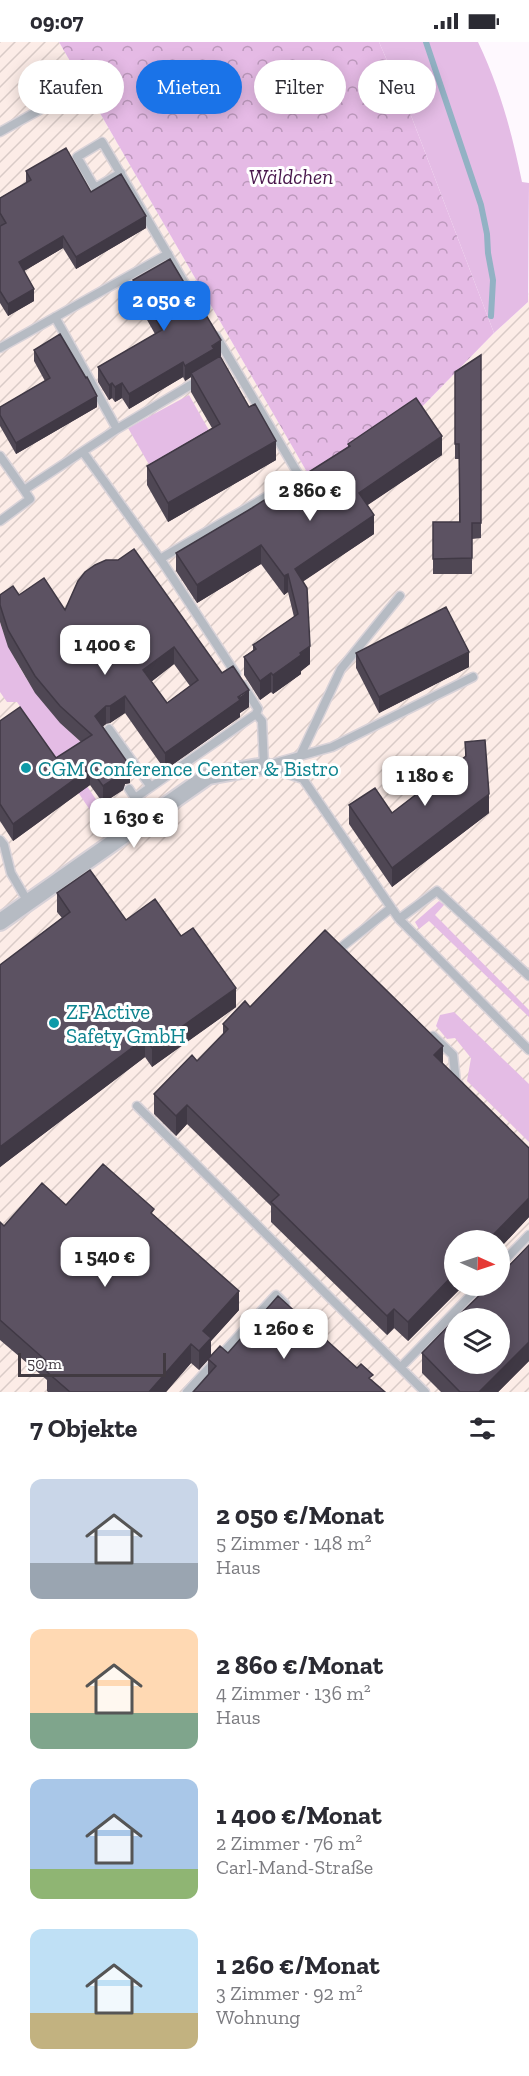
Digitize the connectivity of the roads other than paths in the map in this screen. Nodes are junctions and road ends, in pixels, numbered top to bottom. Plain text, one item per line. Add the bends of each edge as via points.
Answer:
1 (32, 114) edge
2 (0, 132) edge
3 (121, 173) junction
4 (168, 254) junction
5 (196, 303) edge
6 (55, 316) junction
7 (214, 333) edge
8 (0, 348) edge
9 (231, 362) junction
10 (221, 368) edge
11 (211, 373) edge
12 (117, 429) junction
13 (84, 452) junction
14 (0, 456) edge
15 (24, 490) junction
16 (0, 521) edge
17 (160, 559) junction
18 (400, 596) dead end
19 (473, 677) dead end
20 (256, 714) junction
21 (109, 729) dead end
22 (301, 754) junction
23 (264, 766) junction
24 (152, 786) junction
25 (129, 789) dead end
26 (0, 840) edge
27 (28, 902) junction
28 (391, 908) junction
29 (399, 919) junction
30 (0, 922) edge
31 (348, 957) edge
32 (529, 976) edge
33 (427, 1030) edge
34 (529, 1050) edge
35 (464, 1090) edge
36 (137, 1106) dead end
37 (529, 1235) edge
38 (510, 1255) edge
39 (471, 1296) edge
40 (294, 1312) edge
41 (401, 1368) junction
42 (187, 1392) edge
43 (426, 1392) edge

1 - 2 lane
3 - 3 lane via 102,142 77,157 95,188
3 - 4 lane
4 - 5 lane
4 - 6 lane
6 - 8 lane
6 - 12 lane
7 - 9 lane
9 - 10 lane
9 - 17 lane via 300,477
11 - 12 lane
12 - 13 lane
13 - 15 lane
13 - 17 lane
14 - 15 lane
15 - 16 lane via 30,499
17 - 20 lane via 258,709
18 - 22 lane via 341,669
19 - 22 lane via 332,747
20 - 23 lane via 262,721
20 - 24 lane
21 - 24 lane
22 - 23 lane
23 - 27 street via 208,776
23 - 28 lane via 303,778
24 - 25 lane via 135,798
26 - 27 lane via 11,873
27 - 30 street
28 - 29 lane
28 - 31 lane via 339,949
29 - 32 lane via 437,891
29 - 34 lane
33 - 35 lane via 453,1055 456,1082
36 - 41 lane
37 - 38 lane
39 - 41 lane
40 - 42 lane via 276,1296
41 - 43 lane

